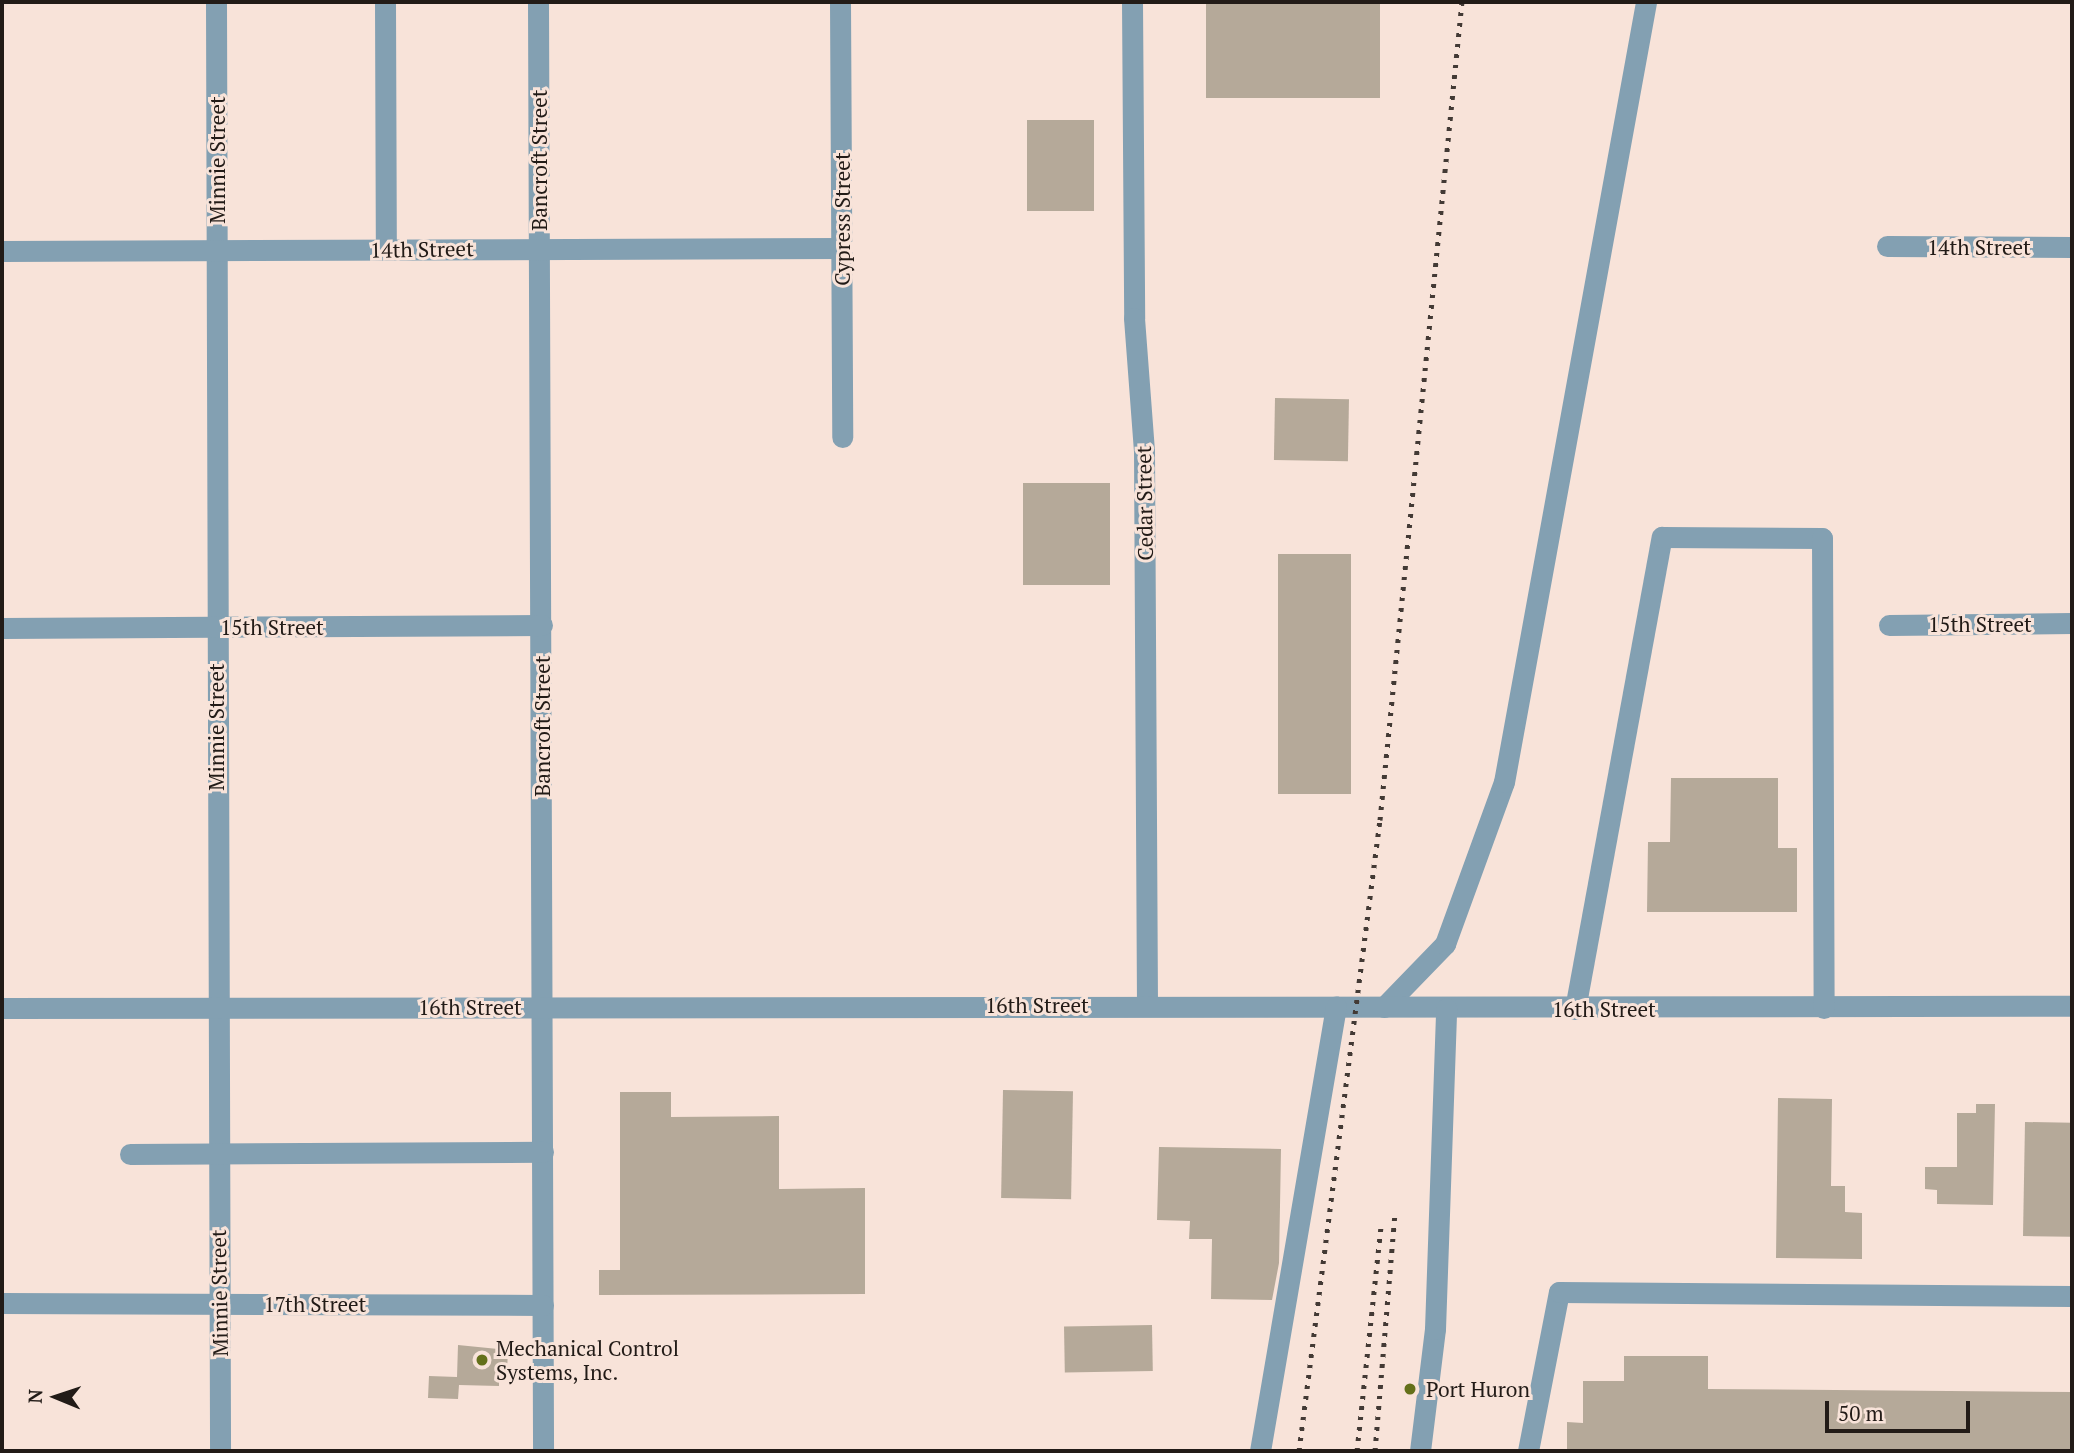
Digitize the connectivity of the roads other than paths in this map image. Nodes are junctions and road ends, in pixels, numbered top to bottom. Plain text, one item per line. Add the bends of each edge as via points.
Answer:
1 (216, 2) edge
2 (385, 2) edge
3 (538, 2) edge
4 (840, 2) edge
5 (1132, 2) edge
6 (1646, 2) edge
7 (1887, 246) dead end
8 (2072, 247) edge
9 (539, 248) junction
10 (842, 248) junction
11 (386, 250) junction
12 (2, 251) edge
13 (217, 251) junction
14 (842, 437) dead end
15 (2072, 623) edge
16 (542, 625) junction
17 (1889, 625) dead end
18 (216, 627) junction
19 (2, 628) edge
20 (1147, 1005) junction
21 (542, 1006) junction
22 (1336, 1006) junction
23 (2072, 1006) edge
24 (1384, 1007) junction
25 (2, 1008) edge
26 (218, 1008) junction
27 (1446, 1008) junction
28 (1824, 1008) junction
29 (1575, 1009) junction
30 (217, 1153) junction
31 (543, 1153) junction
32 (130, 1154) dead end
33 (2072, 1296) edge
34 (2, 1303) edge
35 (217, 1303) junction
36 (544, 1304) junction
37 (220, 1451) edge
38 (542, 1451) edge
39 (1260, 1451) edge
40 (1420, 1451) edge
41 (1528, 1451) edge

1 - 13 street, Minnie Street
2 - 11 street
3 - 9 street, Bancroft Street
4 - 10 street, Cypress Street
5 - 20 street, Cedar Street via 1134,318 1144,451
6 - 24 street via 1504,782 1446,944
7 - 8 street, 14th Street
9 - 10 street, 14th Street
9 - 11 street, 14th Street
9 - 16 street, Bancroft Street
10 - 14 street, Cypress Street
11 - 13 street, 14th Street
12 - 13 street, 14th Street
13 - 18 street, Minnie Street
15 - 17 street, 15th Street
16 - 18 street, 15th Street
16 - 21 street, Bancroft Street
18 - 19 street, 15th Street
18 - 26 street, Minnie Street
20 - 21 street, 16th Street
20 - 22 street, 16th Street
21 - 26 street, 16th Street
21 - 31 street, Bancroft Street
22 - 24 street, 16th Street
22 - 39 street
23 - 28 street, 16th Street
24 - 27 street, 16th Street
25 - 26 street, 16th Street
26 - 30 street, Minnie Street
27 - 29 street, 16th Street
27 - 40 street via 1435,1329
28 - 29 street, 16th Street
28 - 29 street via 1822,538 1662,537
30 - 31 street
30 - 32 street
30 - 35 street, Minnie Street
31 - 36 street, Bancroft Street
33 - 41 street via 1559,1292
34 - 35 street, 17th Street
35 - 36 street, 17th Street
35 - 37 street, Minnie Street
36 - 38 street, Bancroft Street

